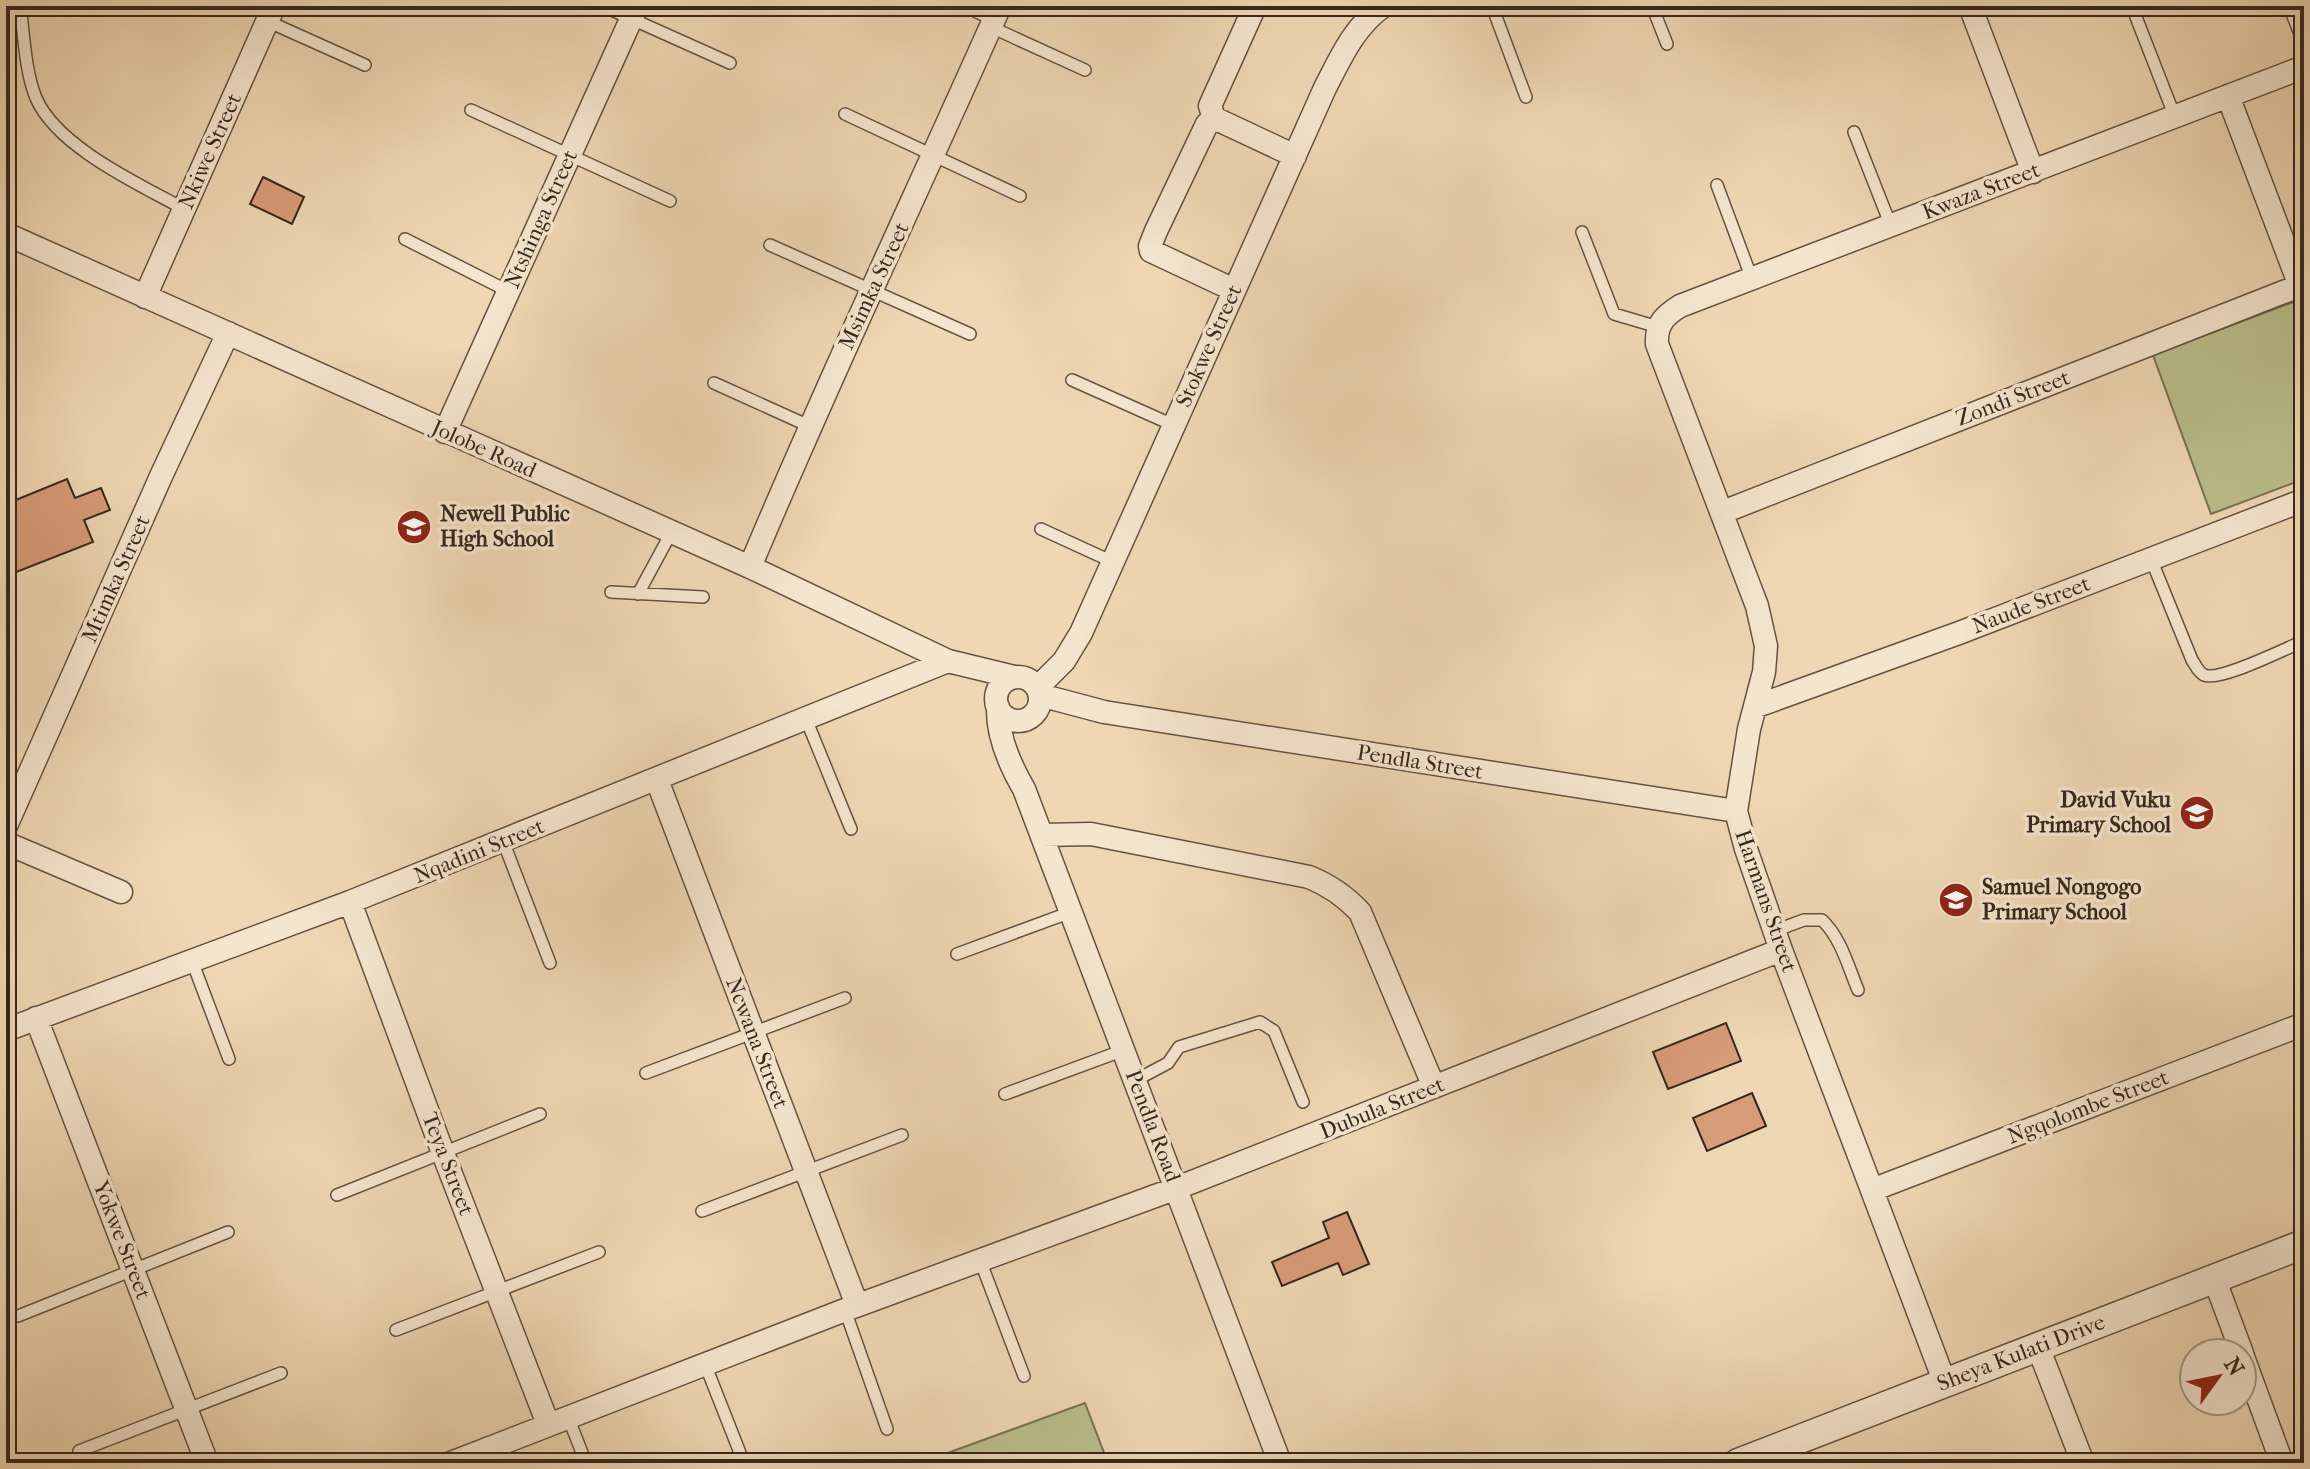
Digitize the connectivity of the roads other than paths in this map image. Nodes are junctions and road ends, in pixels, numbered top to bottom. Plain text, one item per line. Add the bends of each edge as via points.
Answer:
1 (20, 6) edge
2 (603, 6) edge
3 (964, 6) edge
4 (1255, 6) edge
5 (1383, 6) edge
6 (1492, 6) edge
7 (1652, 6) edge
8 (1970, 6) edge
9 (2289, 6) edge
10 (634, 12) edge
11 (271, 14) edge
12 (2136, 17) dead end
13 (995, 18) edge
14 (1667, 44) dead end
15 (2304, 44) edge
16 (730, 63) dead end
17 (365, 65) dead end
18 (2304, 67) edge
19 (1085, 70) dead end
20 (2228, 96) junction
21 (1526, 97) dead end
22 (471, 110) dead end
23 (845, 114) dead end
24 (2175, 117) junction
25 (1214, 118) junction
26 (1854, 132) dead end
27 (570, 155) junction
28 (933, 155) junction
29 (1295, 156) junction
30 (2033, 172) junction
31 (1717, 185) dead end
32 (1020, 196) dead end
33 (670, 201) dead end
34 (184, 209) junction
35 (1891, 226) junction
36 (1582, 232) dead end
37 (7, 236) edge
38 (405, 239) dead end
39 (770, 245) dead end
40 (1752, 279) junction
41 (2302, 285) edge
42 (1234, 290) junction
43 (508, 291) junction
44 (873, 291) junction
45 (145, 297) junction
46 (1660, 323) junction
47 (228, 333) junction
48 (970, 334) dead end
49 (1072, 380) dead end
50 (714, 383) dead end
51 (1173, 425) junction
52 (809, 426) junction
53 (445, 432) junction
54 (2304, 500) edge
55 (1723, 512) junction
56 (1041, 529) dead end
57 (671, 533) junction
58 (2151, 559) junction
59 (1113, 562) junction
60 (750, 567) junction
61 (611, 592) dead end
62 (638, 594) junction
63 (703, 597) dead end
64 (2304, 641) edge
65 (954, 663) junction
66 (1014, 677) junction
67 (1035, 703) junction
68 (998, 706) junction
69 (1757, 706) junction
70 (806, 719) junction
71 (16, 778) edge
72 (657, 780) junction
73 (1024, 789) junction
74 (1736, 811) junction
75 (6, 826) edge
76 (851, 829) dead end
77 (1042, 835) junction
78 (503, 841) junction
79 (6, 843) edge
80 (121, 892) dead end
81 (350, 902) junction
82 (1071, 912) junction
83 (1778, 940) junction
84 (957, 954) dead end
85 (192, 961) junction
86 (550, 963) dead end
87 (1858, 990) dead end
88 (845, 998) dead end
89 (36, 1018) junction
90 (2304, 1024) edge
91 (6, 1030) edge
92 (753, 1033) junction
93 (1124, 1050) junction
94 (229, 1059) dead end
95 (646, 1073) dead end
96 (1136, 1080) junction
97 (1434, 1087) junction
98 (1005, 1094) dead end
99 (1303, 1102) dead end
100 (540, 1114) dead end
101 (902, 1135) dead end
102 (442, 1151) junction
103 (806, 1172) junction
104 (1177, 1188) junction
105 (1872, 1190) junction
106 (337, 1195) dead end
107 (702, 1211) dead end
108 (228, 1232) dead end
109 (2304, 1244) edge
110 (599, 1252) dead end
111 (980, 1260) junction
112 (134, 1271) junction
113 (2214, 1278) junction
114 (496, 1290) junction
115 (851, 1308) junction
116 (18, 1316) dead end
117 (396, 1330) dead end
118 (2236, 1337) edge
119 (2038, 1347) junction
120 (705, 1364) junction
121 (281, 1373) dead end
122 (1024, 1376) dead end
123 (1945, 1383) junction
124 (2258, 1398) edge
125 (186, 1410) junction
126 (558, 1421) junction
127 (887, 1429) dead end
128 (79, 1451) dead end
129 (1780, 1455) edge
130 (207, 1463) edge
131 (451, 1463) edge
132 (586, 1463) edge
133 (744, 1463) edge
134 (1280, 1463) edge
135 (1738, 1463) edge
136 (2083, 1463) edge
137 (2282, 1463) edge

1 - 34 lane via 36,98 49,119 102,163
2 - 10 lane
3 - 13 lane
4 - 25 street via 1210,106
5 - 29 street, Stokwe Street via 1350,40
6 - 21 lane
7 - 14 lane
8 - 30 street
9 - 15 lane
10 - 16 lane
10 - 27 street, Ntshinga Street
11 - 17 lane
11 - 34 street, Nkiwe Street
12 - 24 lane
13 - 19 lane
13 - 28 street, Msimka Street
18 - 20 street, Kwaza Street
20 - 24 street, Kwaza Street
20 - 41 street
22 - 27 lane
23 - 28 lane
24 - 30 street, Kwaza Street
25 - 29 street
25 - 42 street via 1150,246 1167,260
26 - 35 lane
27 - 33 lane
27 - 43 street, Ntshinga Street
28 - 32 lane
28 - 44 street, Msimka Street
29 - 42 street, Stokwe Street
30 - 35 street, Kwaza Street
31 - 40 lane
34 - 45 street, Nkiwe Street
35 - 40 street, Kwaza Street
36 - 46 lane via 1614,314
37 - 45 street, Jolobe Road
38 - 43 lane
39 - 44 lane
40 - 46 street, Kwaza Street via 1680,306
41 - 55 street, Zondi Street
42 - 51 street, Stokwe Street
43 - 53 street, Ntshinga Street
44 - 48 lane
44 - 52 street, Msimka Street
45 - 47 street, Jolobe Road
46 - 55 street, Harmans Street via 1657,344
47 - 53 street, Jolobe Road
47 - 71 street, Mtimka Street
49 - 51 lane
50 - 52 lane
51 - 59 street, Stokwe Street
52 - 60 street, Msimka Street
53 - 57 street, Jolobe Road
54 - 58 street, Naude Street
55 - 69 street, Harmans Street via 1766,646
56 - 59 lane
57 - 60 street, Jolobe Road
57 - 62 lane
58 - 64 lane via 2192,660 2205,676 2223,674
58 - 69 street, Naude Street
59 - 67 street, Stokwe Street via 1081,633
60 - 65 street, Jolobe Road
61 - 62 lane
62 - 63 lane
65 - 66 street, Jolobe Road
65 - 68 street, Jolobe Road
65 - 70 street, Nqadini Street
66 - 67 street via 1023,677
66 - 68 street via 999,688
67 - 68 street via 1020,721 1007,717
67 - 73 street, Pendla Road via 1019,750
67 - 74 street, Pendla Street
68 - 73 street, Pendla Road via 999,730
69 - 74 street, Harmans Street
70 - 72 street, Nqadini Street
70 - 76 lane
71 - 75 street, Mtimka Street
72 - 78 street, Nqadini Street
72 - 92 street, Ncwana Street
73 - 77 street, Pendla Road
74 - 83 street, Harmans Street
77 - 82 street, Pendla Road
77 - 97 street via 1091,834 1325,884 1360,912
78 - 81 street, Nqadini Street
78 - 86 lane
79 - 80 street
81 - 85 street, Nqadini Street
81 - 102 street, Teya Street
82 - 84 lane
82 - 93 street, Pendla Road
83 - 87 lane via 1804,920 1822,920
83 - 97 street, Dubula Street
83 - 105 street, Harmans Street
85 - 89 street, Nqadini Street
85 - 94 lane
88 - 92 lane
89 - 91 street, Nqadini Street
89 - 112 street, Yokwe Street
90 - 105 street, Ngqolombe Street
92 - 95 lane
92 - 103 street, Ncwana Street
93 - 96 street, Pendla Road
93 - 98 lane
96 - 99 lane via 1168,1063 1179,1047 1260,1022 1274,1031
96 - 104 street, Pendla Road
97 - 104 street, Dubula Street
100 - 102 lane
101 - 103 lane
102 - 106 lane
102 - 114 street, Teya Street
103 - 107 lane
103 - 115 street, Ncwana Street
104 - 111 street, Dubula Street
104 - 134 street, Pendla Road
105 - 123 street, Harmans Street
108 - 112 lane
109 - 113 street, Sheya Kulati Drive
110 - 114 lane
111 - 115 street, Dubula Street
111 - 122 lane
112 - 116 lane
112 - 125 street, Yokwe Street
113 - 118 street
113 - 119 street, Sheya Kulati Drive
114 - 117 lane
114 - 126 street, Teya Street
115 - 120 street, Dubula Street
115 - 127 lane
119 - 123 street, Sheya Kulati Drive
119 - 136 street
120 - 126 street, Dubula Street
120 - 133 lane
121 - 125 lane
123 - 129 street, Sheya Kulati Drive
124 - 137 street
125 - 128 lane
125 - 130 street, Yokwe Street
126 - 131 street, Dubula Street
126 - 132 lane
129 - 135 street, Sheya Kulati Drive

